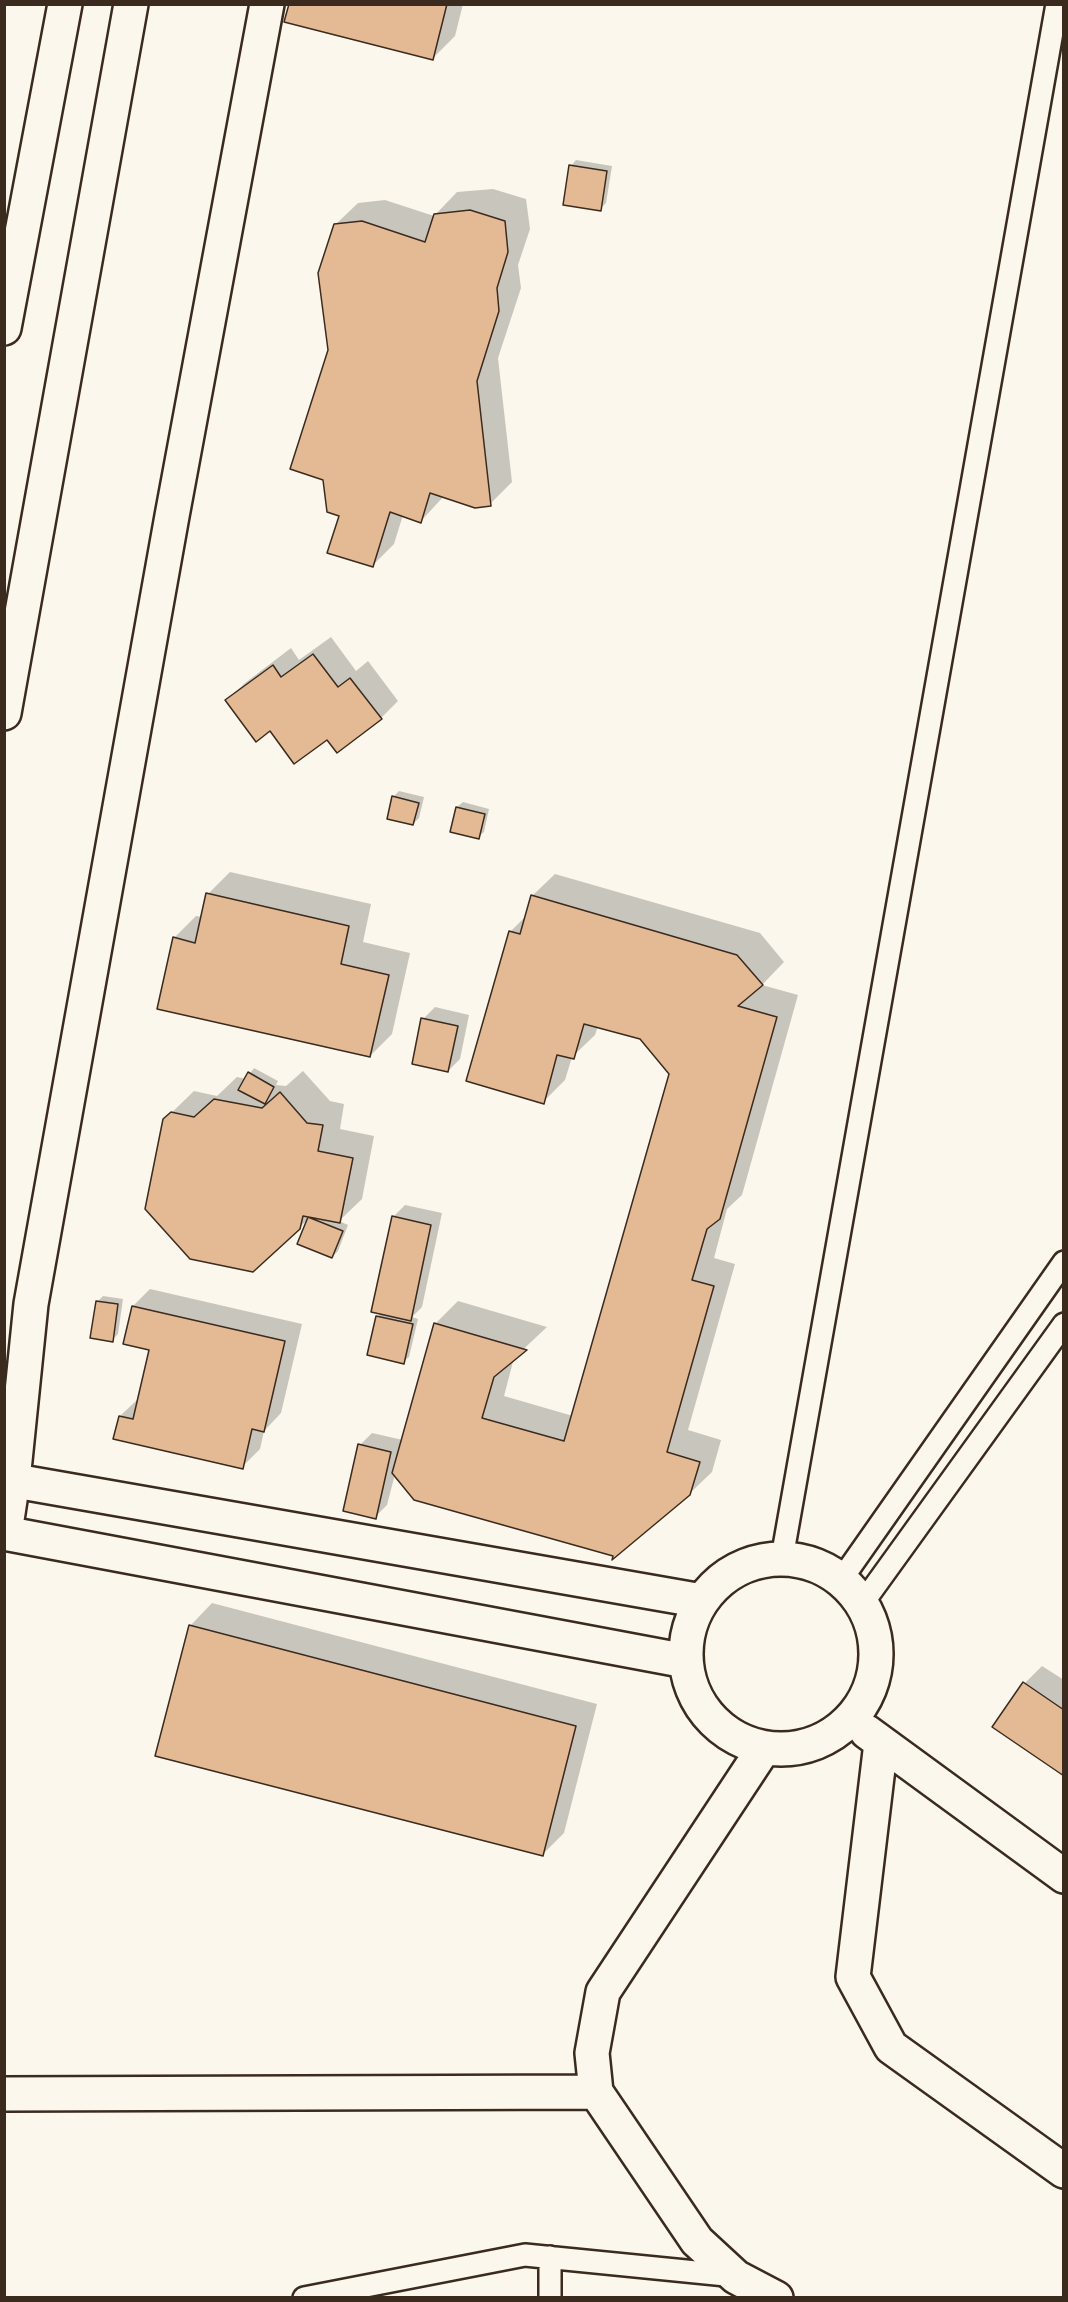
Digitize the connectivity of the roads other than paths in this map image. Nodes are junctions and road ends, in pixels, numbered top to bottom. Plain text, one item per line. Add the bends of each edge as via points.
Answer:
1 (65, 4) edge
2 (130, 4) edge
3 (267, 4) edge
4 (1057, 4) edge
5 (4, 328) edge
6 (4, 713) edge
7 (1064, 1262) edge
8 (1064, 1324) edge
9 (9, 1479) edge
10 (5, 1533) edge
11 (782, 1558) junction
12 (852, 1592) junction
13 (702, 1601) junction
14 (686, 1661) junction
15 (851, 1720) junction
16 (881, 1743) junction
17 (764, 1748) junction
18 (1064, 1876) edge
19 (596, 2092) junction
20 (4, 2094) edge
21 (1064, 2171) edge
22 (550, 2257) junction
23 (736, 2277) junction
24 (304, 2298) edge
25 (550, 2298) edge
26 (776, 2298) edge

1 - 5 street
2 - 6 street
3 - 9 street via 30,1304
4 - 11 lane
7 - 12 lane
8 - 12 lane
9 - 10 street
9 - 13 street
10 - 14 street
11 - 12 street via 813,1564
11 - 13 street via 751,1564 723,1578
12 - 15 street via 875,1632 877,1664 868,1694
13 - 14 street via 689,1630
14 - 17 street via 693,1691 710,1718 735,1738
15 - 16 street
15 - 17 street via 825,1739 795,1749
16 - 18 street
16 - 21 street via 853,1977 891,2047
17 - 19 street via 603,1992 592,2053
19 - 20 street
19 - 23 street via 697,2241
22 - 23 lane
22 - 24 lane via 525,2255
22 - 25 lane
23 - 26 street

